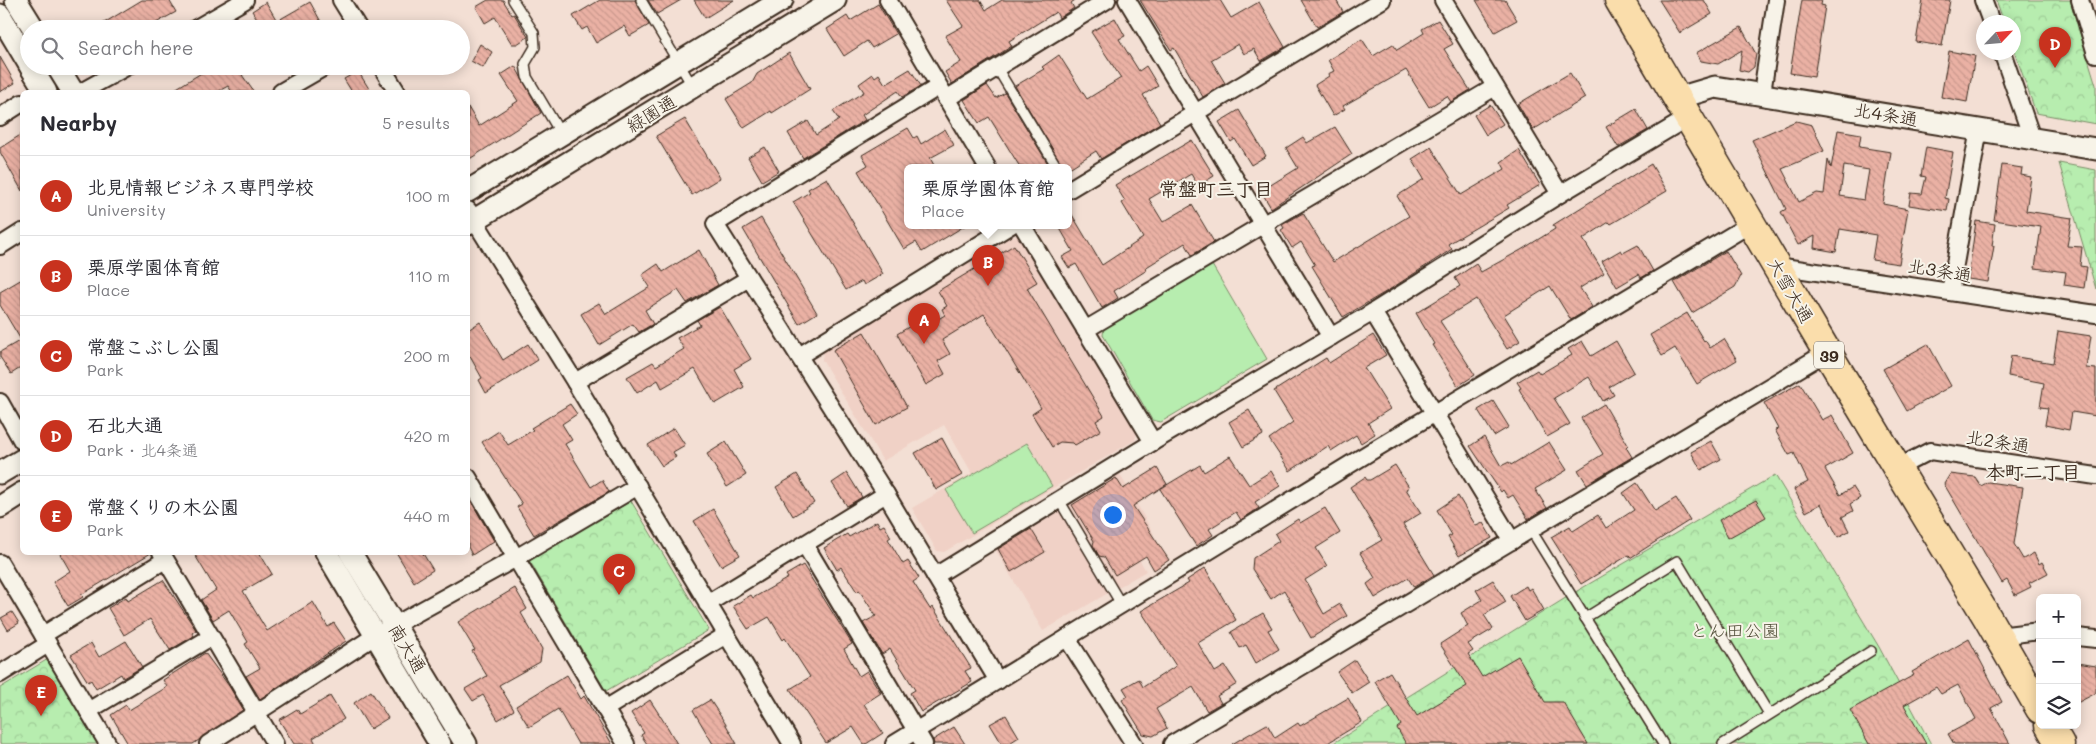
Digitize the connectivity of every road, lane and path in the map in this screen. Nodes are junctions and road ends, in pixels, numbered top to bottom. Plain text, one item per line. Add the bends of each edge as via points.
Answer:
1 (16, 0) edge
2 (341, 0) edge
3 (513, 0) edge
4 (640, 0) edge
5 (782, 0) edge
6 (888, 0) edge
7 (1107, 0) edge
8 (1127, 0) edge
9 (1382, 0) edge
10 (1443, 0) edge
11 (1619, 0) edge
12 (1776, 0) edge
13 (1984, 0) edge
14 (2080, 0) edge
15 (239, 1) edge
16 (822, 3) edge
17 (0, 15) edge
18 (1989, 15) edge
19 (28, 20) edge
20 (209, 20) edge
21 (353, 20) edge
22 (20, 48) edge
23 (2096, 54) edge
24 (2005, 60) edge
25 (678, 62) junction
26 (997, 68) junction
27 (35, 75) edge
28 (62, 75) edge
29 (112, 75) edge
30 (310, 75) edge
31 (387, 75) edge
32 (693, 87) junction
33 (1495, 87) junction
34 (42, 90) edge
35 (71, 90) edge
36 (85, 90) edge
37 (284, 90) edge
38 (396, 90) edge
39 (942, 93) junction
40 (1762, 93) junction
41 (20, 103) edge
42 (1683, 108) junction
43 (1195, 113) junction
44 (0, 117) edge
45 (1979, 129) junction
46 (562, 135) junction
47 (2032, 138) junction
48 (2096, 149) edge
49 (985, 164) edge
50 (1056, 164) edge
51 (1072, 186) edge
52 (470, 190) edge
53 (1560, 194) junction
54 (470, 218) edge
55 (1752, 223) junction
56 (1264, 224) junction
57 (1005, 229) edge
58 (1024, 229) edge
59 (20, 233) edge
60 (0, 246) edge
61 (1777, 266) junction
62 (749, 278) junction
63 (1950, 292) junction
64 (1373, 312) junction
65 (2096, 314) edge
66 (1085, 330) junction
67 (1331, 337) junction
68 (1827, 352) junction
69 (799, 356) junction
70 (575, 382) junction
71 (0, 402) edge
72 (1435, 414) junction
73 (20, 437) edge
74 (1153, 442) junction
75 (20, 461) edge
76 (1897, 468) junction
77 (0, 473) edge
78 (2096, 476) edge
79 (470, 480) edge
80 (638, 486) junction
81 (20, 494) edge
82 (886, 494) junction
83 (1059, 500) junction
84 (0, 507) edge
85 (1531, 530) junction
86 (1512, 541) junction
87 (805, 545) junction
88 (328, 555) edge
89 (352, 555) edge
90 (163, 556) edge
91 (516, 558) junction
92 (0, 563) edge
93 (935, 576) junction
94 (707, 604) junction
95 (1121, 604) junction
96 (1585, 618) junction
97 (394, 625) junction
98 (2036, 631) edge
99 (726, 635) junction
100 (376, 636) junction
101 (1998, 636) junction
102 (212, 637) junction
103 (2081, 637) edge
104 (1067, 638) junction
105 (2096, 639) edge
106 (45, 640) junction
107 (1872, 651) dead end
108 (0, 674) edge
109 (998, 681) junction
110 (2036, 701) edge
111 (605, 709) junction
112 (88, 711) junction
113 (257, 714) junction
114 (1770, 714) junction
115 (2051, 729) edge
116 (920, 737) edge
117 (108, 744) edge
118 (208, 744) edge
119 (275, 744) edge
120 (440, 744) edge
121 (466, 744) edge
122 (626, 744) edge
123 (792, 744) edge
124 (894, 744) edge
125 (1134, 744) edge
126 (1172, 744) edge
127 (1663, 744) edge
128 (1723, 744) edge
129 (2060, 744) edge

1 - 19 street
2 - 21 street
3 - 46 lane via 534,33 534,46 525,64 527,77
4 - 25 lane
5 - 25 street, 緑園通
6 - 39 street
7 - 26 street
8 - 43 street
9 - 43 street
10 - 33 street
11 - 42 highway, 大雪大通 / 39
12 - 40 street
13 - 18 street
14 - 23 street
15 - 20 street
16 - 32 street, 緑園通
17 - 22 street
24 - 47 street
25 - 32 lane
25 - 46 street, 緑園通
26 - 39 street
26 - 50 lane
27 - 34 street
28 - 35 street
29 - 36 street
30 - 37 street
31 - 38 street
32 - 54 street, 緑園通
33 - 53 street
33 - 56 street
39 - 49 street
39 - 62 street via 715,224
40 - 42 street, 北4条通 via 1714,87
40 - 45 street, 北4条通
41 - 44 street
42 - 53 street
42 - 55 highway, 大雪大通 / 39
43 - 51 street
43 - 56 street
45 - 47 street, 北4条通
45 - 63 street
46 - 52 street, 緑園通
47 - 48 street, 北4条通
53 - 64 street
54 - 70 street
55 - 61 highway, 大雪大通 / 39
55 - 72 street
56 - 66 street
56 - 67 street
57 - 69 street
58 - 66 street
59 - 60 street
61 - 63 street, 北3条通
61 - 68 highway, 大雪大通 / 39
62 - 69 street
62 - 70 street
63 - 65 street, 北3条通
64 - 67 street
64 - 72 street
66 - 74 street
67 - 74 street
68 - 76 highway, 大雪大通 / 39
68 - 85 street
69 - 82 street
70 - 80 street
71 - 73 street
72 - 86 street
72 - 95 street
74 - 83 street
75 - 77 street
76 - 78 street, 北2条通 via 1930,451
76 - 101 highway, 大雪大通 / 39
79 - 91 street
80 - 91 street
80 - 94 street
81 - 84 street
82 - 87 street
82 - 93 street
83 - 93 street
83 - 95 lane
85 - 86 street
85 - 96 lane
86 - 126 street
87 - 94 street
87 - 116 street
88 - 100 street, 南大通
89 - 97 street, 南大通
90 - 102 street
90 - 106 street
91 - 97 street
91 - 111 street
92 - 106 street
93 - 109 street
94 - 99 street
95 - 104 street
96 - 114 lane via 1677,561
96 - 127 lane
97 - 100 street
97 - 121 street, 南大通
98 - 101 street
99 - 111 street
99 - 123 street
100 - 113 street
100 - 120 street, 南大通
101 - 110 highway, 大雪大通 / 39
102 - 112 street
102 - 113 street
103 - 105 street
104 - 109 street
104 - 125 street
106 - 108 street
106 - 112 street
107 - 114 lane
109 - 116 street
111 - 122 street
112 - 117 street
113 - 118 street
113 - 119 street
114 - 128 lane
115 - 129 highway
116 - 124 street

